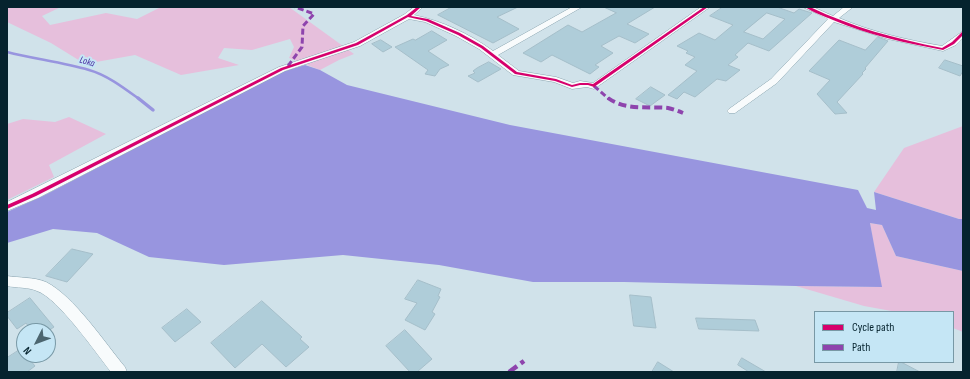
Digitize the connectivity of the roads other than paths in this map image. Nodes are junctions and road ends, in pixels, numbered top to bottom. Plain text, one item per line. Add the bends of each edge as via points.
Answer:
1 (420, 7) edge
2 (578, 7) edge
3 (706, 7) edge
4 (807, 7) edge
5 (849, 7) edge
6 (408, 16) junction
7 (427, 20) junction
8 (832, 20) junction
9 (963, 33) edge
10 (493, 55) junction
11 (732, 111) dead end
12 (7, 207) edge
13 (7, 281) edge
14 (120, 372) edge

1 - 6 street
1 - 7 street
2 - 10 street
3 - 10 street via 594,86 572,86 556,80 523,76
4 - 8 street
5 - 8 street
6 - 7 street
6 - 12 street via 357,44 282,68
7 - 10 street via 458,34
8 - 9 street via 917,45 942,49
8 - 11 street via 774,81
13 - 14 street via 41,286 54,295

